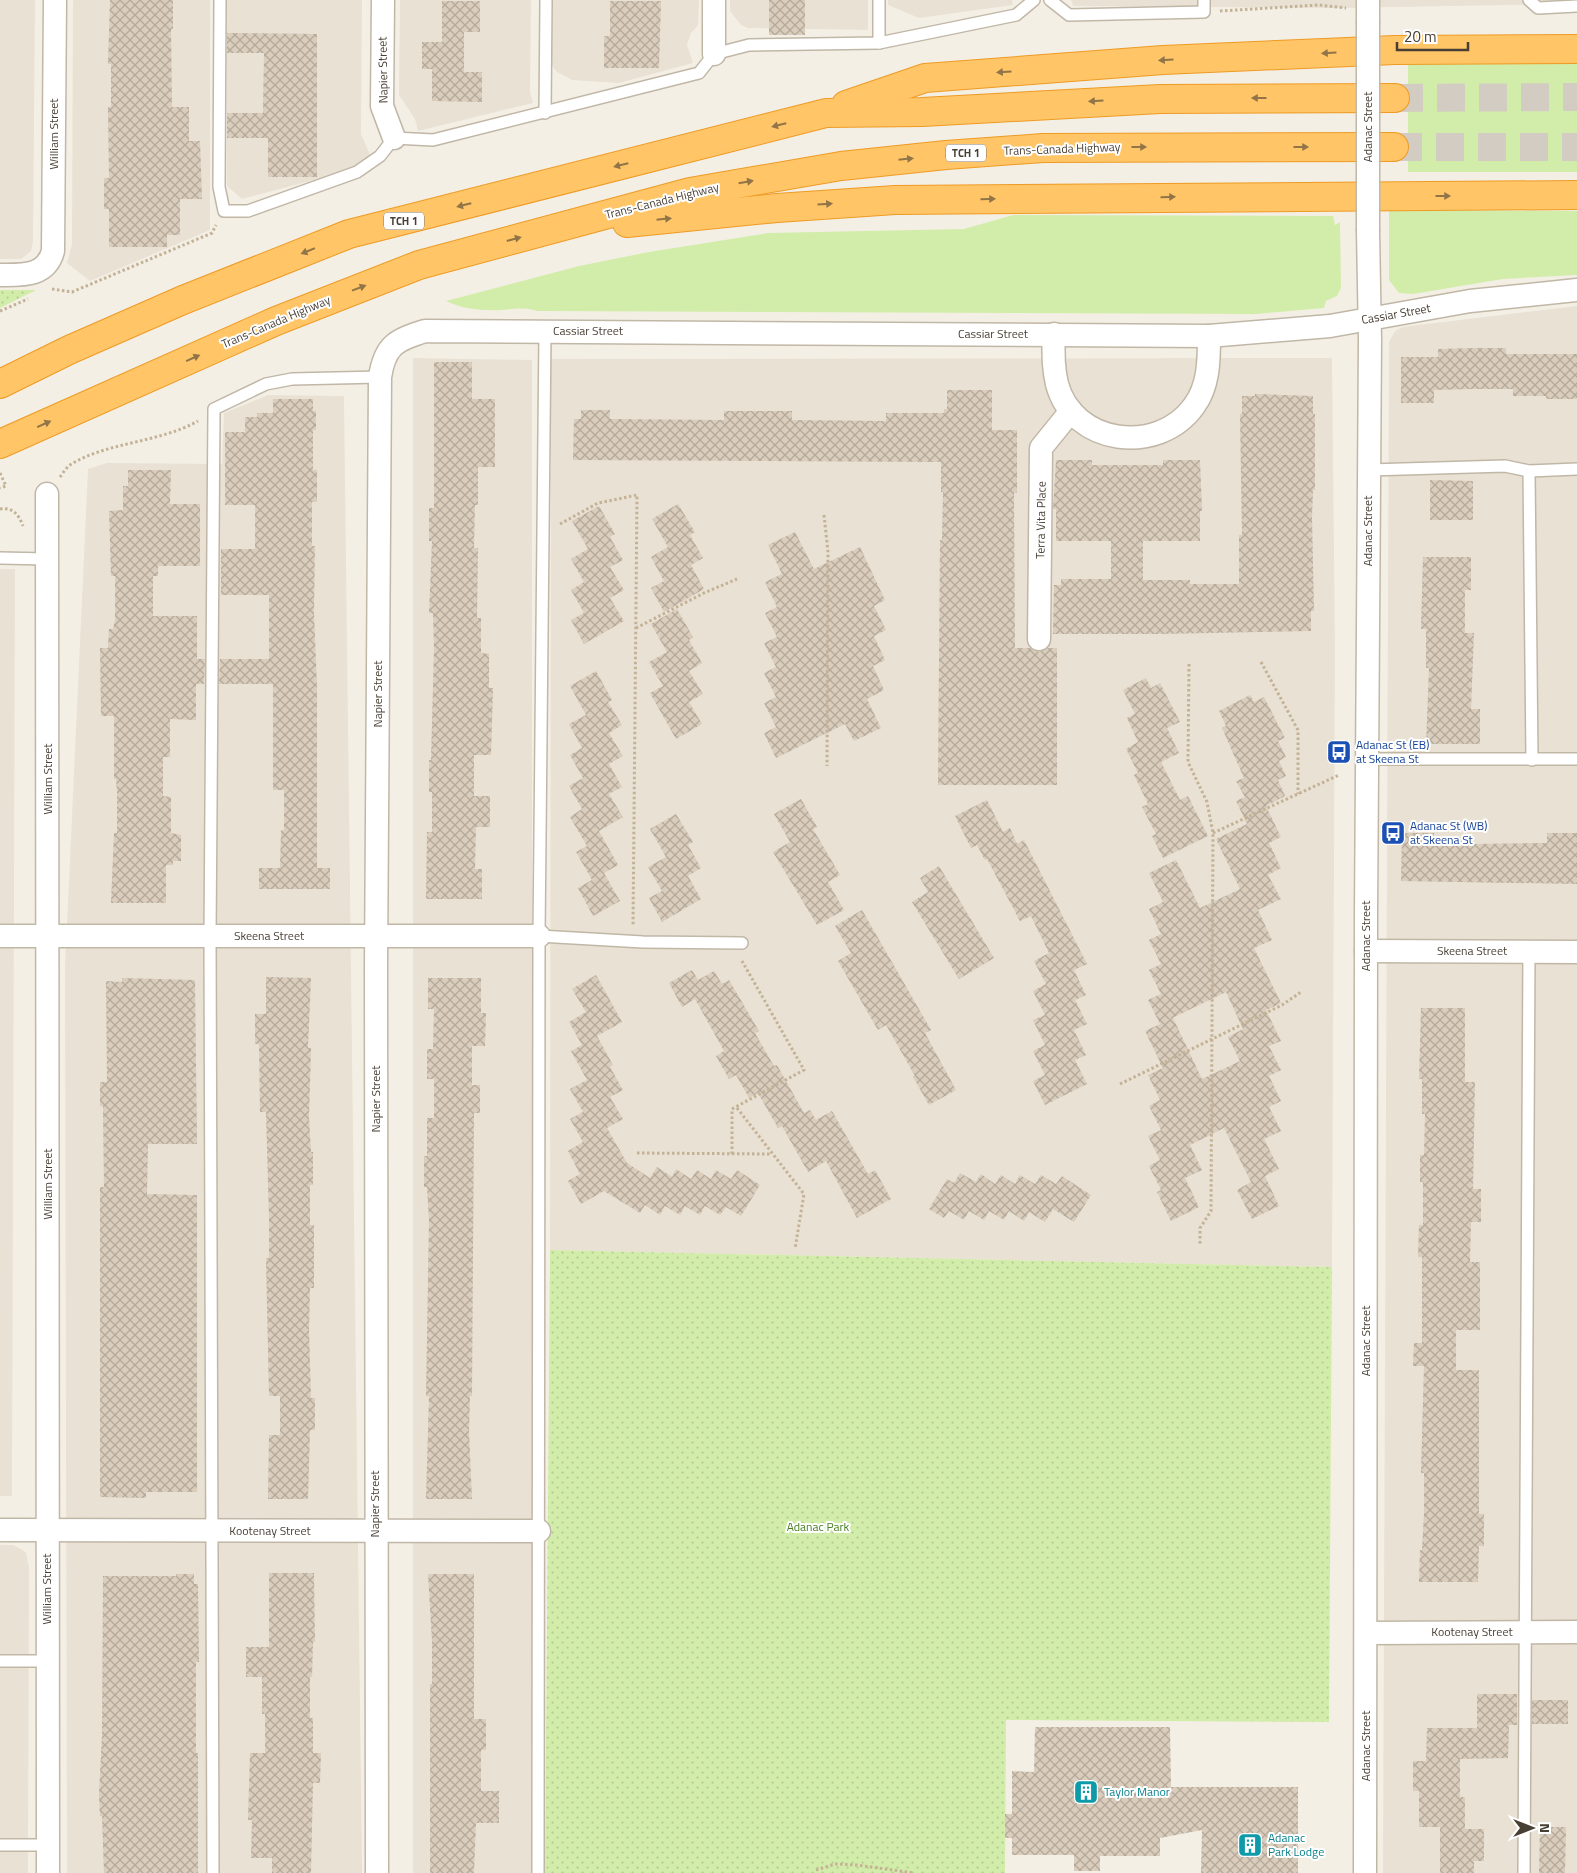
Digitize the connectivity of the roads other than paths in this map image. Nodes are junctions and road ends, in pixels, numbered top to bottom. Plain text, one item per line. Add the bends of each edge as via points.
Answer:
1 (55, 0) edge
2 (220, 0) edge
3 (383, 0) edge
4 (546, 0) edge
5 (714, 0) edge
6 (879, 0) edge
7 (1034, 0) edge
8 (1050, 0) edge
9 (1529, 0) edge
10 (1204, 6) edge
11 (1577, 6) edge
12 (1368, 11) edge
13 (879, 43) junction
14 (1577, 49) edge
15 (714, 54) junction
16 (1395, 98) tunnel mouth
17 (546, 113) junction
18 (826, 113) junction
19 (394, 138) junction
20 (1394, 147) tunnel mouth
21 (1577, 195) edge
22 (546, 231) junction
23 (0, 274) edge
24 (1577, 290) edge
25 (1370, 318) junction
26 (545, 331) junction
27 (1054, 334) junction
28 (1209, 336) junction
29 (407, 337) joint
30 (380, 377) junction
31 (0, 384) edge
32 (1072, 411) junction
33 (0, 444) edge
34 (1577, 469) edge
35 (1369, 470) junction
36 (1529, 470) junction
37 (47, 494) dead end
38 (0, 558) edge
39 (37, 558) junction
40 (1039, 639) dead end
41 (1367, 759) junction
42 (1577, 759) edge
43 (1532, 760) junction
44 (0, 936) edge
45 (48, 936) junction
46 (210, 936) junction
47 (376, 936) junction
48 (539, 936) junction
49 (737, 943) road end
50 (1366, 951) junction
51 (1529, 952) junction
52 (1577, 952) edge
53 (0, 1530) edge
54 (47, 1530) junction
55 (213, 1531) junction
56 (539, 1531) junction
57 (375, 1532) junction
58 (1524, 1632) junction
59 (1577, 1632) edge
60 (1367, 1633) junction
61 (0, 1661) edge
62 (47, 1661) junction
63 (0, 1845) edge
64 (48, 1845) junction
65 (48, 1873) edge
66 (213, 1873) edge
67 (377, 1873) edge
68 (538, 1873) edge
69 (1366, 1873) edge
70 (1524, 1873) edge

1 - 23 street, William Street via 54,245 51,257 35,272
2 - 19 lane via 219,187 224,211 248,211 357,172 380,156
3 - 19 street, Napier Street via 382,106
4 - 17 lane
5 - 15 street
6 - 13 lane
7 - 13 lane via 1016,15
8 - 10 lane via 1069,15
9 - 11 lane via 1538,8
12 - 25 street, Adanac Street, bridge
13 - 15 lane via 748,45
14 -> 18 highway via 1395,50 1163,60 925,78
15 - 17 lane via 699,73
16 -> 18 highway, TCH 1 via 1160,99 922,112
17 - 19 lane via 433,140
18 -> 31 highway, TCH 1 via 350,234 183,300
22 -> 20 highway, Trans-Canada Highway / TCH 1 via 690,192 841,166 946,155 1043,148
22 -> 21 highway via 895,200
33 -> 22 highway, Trans-Canada Highway / TCH 1 via 276,320 419,265
24 - 25 street, Cassiar Street via 1470,300
25 - 28 street, Cassiar Street via 1330,326
25 - 35 street, Adanac Street
26 - 27 street, Cassiar Street
26 - 29 street, Cassiar Street via 425,331
26 - 48 lane
27 - 28 street, Cassiar Street
27 - 32 street via 1057,385
28 - 32 street via 1206,382 1194,406 1175,425 1151,436 1125,439 1095,430
29 - 30 street, Napier Street via 385,354
30 - 46 lane via 292,379 266,384 214,408
30 - 47 street, Napier Street
32 - 40 street, Terra Vita Place via 1041,448
34 - 36 lane
35 - 36 lane via 1505,466
35 - 41 street, Adanac Street
36 - 43 lane
37 - 39 street, William Street
38 - 39 lane
39 - 45 street, William Street
41 - 43 lane
41 - 50 street, Adanac Street
42 - 43 lane
44 - 45 street, Skeena Street
45 - 46 street, Skeena Street
45 - 54 street, William Street
46 - 47 street, Skeena Street
46 - 55 lane
47 - 48 street, Skeena Street
47 - 57 street, Napier Street
48 - 49 lane via 633,942
48 - 56 lane
50 - 51 street, Skeena Street
50 - 60 street, Adanac Street
51 - 52 street, Skeena Street
51 - 58 lane
53 - 54 street, Kootenay Street
54 - 55 street, Kootenay Street
54 - 62 street, William Street
55 - 57 street, Kootenay Street
55 - 66 lane
56 - 57 street, Kootenay Street
56 - 68 lane
57 - 67 street, Napier Street
58 - 59 street, Kootenay Street
58 - 60 street, Kootenay Street
58 - 70 lane
60 - 69 street, Adanac Street
61 - 62 lane
62 - 64 street, William Street
63 - 64 lane
64 - 65 street, William Street

